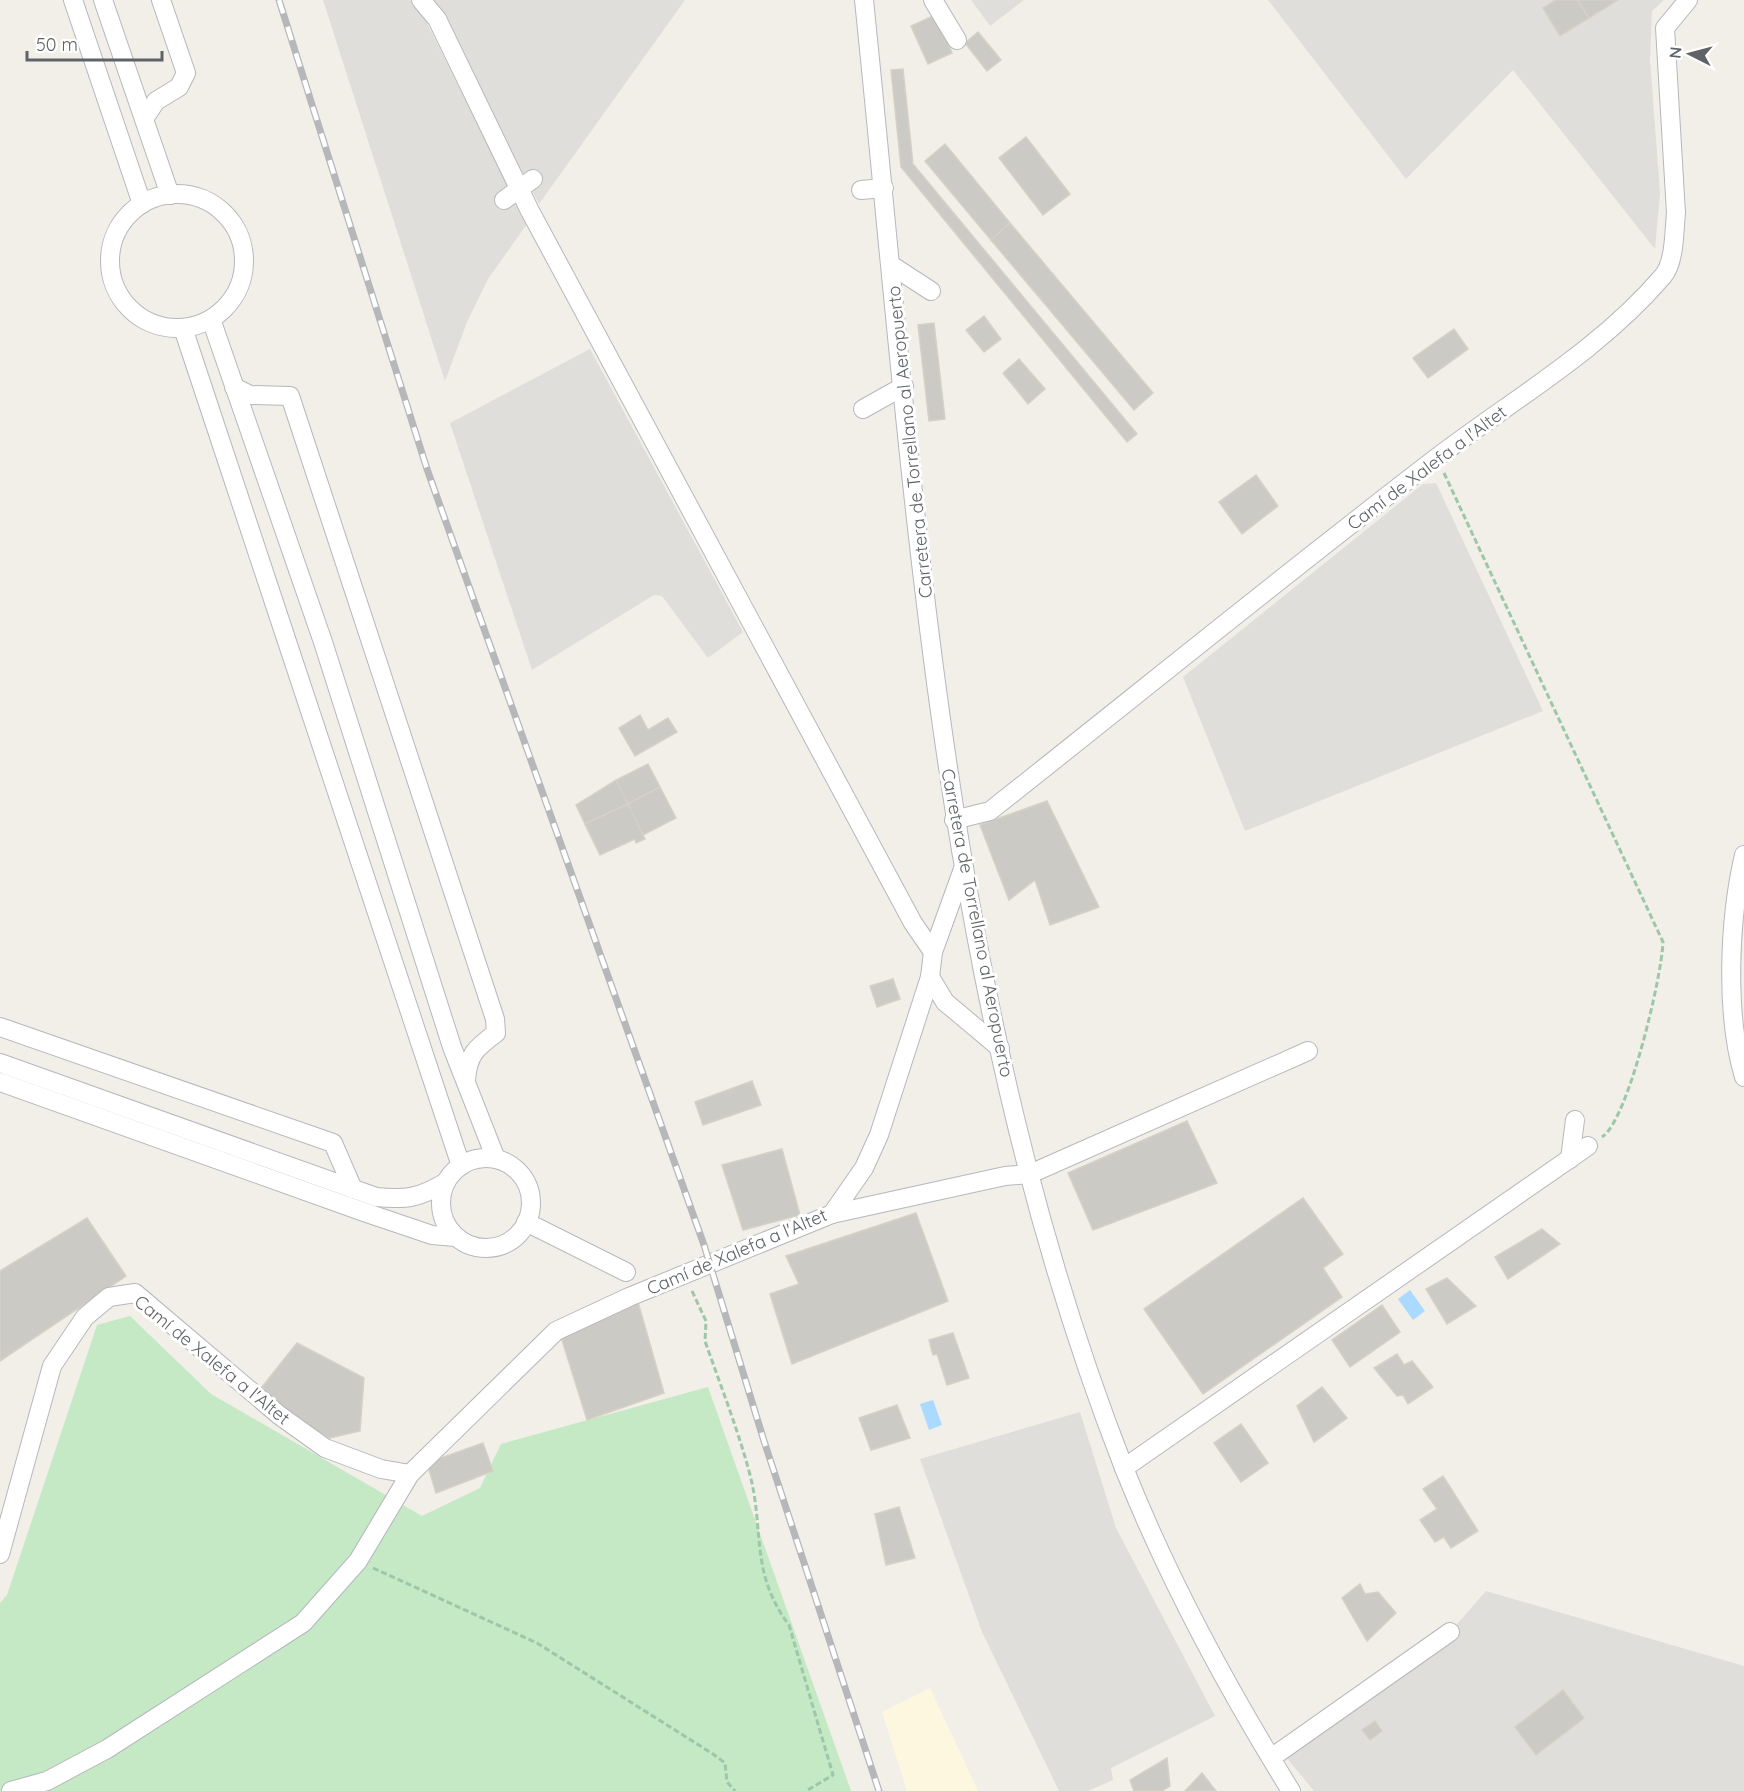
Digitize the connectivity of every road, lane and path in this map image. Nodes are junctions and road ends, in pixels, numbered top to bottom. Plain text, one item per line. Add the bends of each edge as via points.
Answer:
1 (73, 0) edge
2 (103, 0) edge
3 (161, 0) edge
4 (421, 0) edge
5 (864, 0) edge
6 (933, 0) edge
7 (1688, 0) edge
8 (957, 40) dead end
9 (144, 119) junction
10 (884, 188) junction
11 (861, 190) dead end
12 (170, 195) junction
13 (142, 204) junction
14 (891, 265) junction
15 (931, 291) dead end
16 (210, 319) junction
17 (183, 328) junction
18 (904, 386) junction
19 (234, 387) junction
20 (863, 409) dead end
21 (1436, 458) junction
22 (954, 819) junction
23 (1744, 855) edge
24 (963, 869) junction
25 (933, 952) junction
26 (930, 977) junction
27 (0, 1027) edge
28 (1000, 1048) junction
29 (1308, 1051) dead end
30 (0, 1063) edge
31 (1744, 1077) edge
32 (0, 1082) edge
33 (465, 1082) junction
34 (1575, 1120) dead end
35 (1588, 1146) joint
36 (496, 1159) junction
37 (1570, 1159) junction
38 (461, 1166) junction
39 (1030, 1174) junction
40 (446, 1182) junction
41 (353, 1189) junction
42 (832, 1214) junction
43 (526, 1222) junction
44 (456, 1237) junction
45 (626, 1272) dead end
46 (685, 1276) junction
47 (1124, 1468) junction
48 (410, 1474) junction
49 (0, 1554) edge
50 (358, 1561) junction
51 (1450, 1632) dead end
52 (1271, 1758) junction
53 (11, 1791) edge
54 (735, 1791) edge
55 (806, 1791) edge
56 (1291, 1791) edge

1 - 13 street
2 - 9 street
3 - 9 street via 186,73 178,87 156,101
4 - 25 street via 437,19 519,190 901,902
5 - 10 street, Carretera de Torrellano al Aeropuerto
6 - 8 street
7 - 21 street, Camí de Xalefa a l'Altet via 1665,28 1676,213 1665,274 1635,308 1573,359
9 - 12 street
10 - 11 street
10 - 14 street, Carretera de Torrellano al Aeropuerto
12 - 13 street
12 - 16 street via 204,199 223,211 236,228 243,249 244,271 237,292 224,310
13 - 17 street via 125,219 115,238 110,259 113,281 124,301 140,317 160,326
14 - 15 street
14 - 18 street, Carretera de Torrellano al Aeropuerto
16 - 17 street
16 - 19 street
17 - 38 street
18 - 20 street
18 - 22 street, Carretera de Torrellano al Aeropuerto via 937,701
19 - 33 street via 323,642
19 - 33 street via 250,394 290,396 305,440 495,1019 496,1033 467,1061
21 - 22 street, Camí de Xalefa a l'Altet via 990,811
21 - 35 path via 1663,942 1653,1004 1617,1119 1606,1134
22 - 24 street, Carretera de Torrellano al Aeropuerto
23 - 31 street via 1730,969
24 - 25 street, Camí de Xalefa a l'Altet
24 - 28 street, Carretera de Torrellano al Aeropuerto
25 - 26 street, Camí de Xalefa a l'Altet
26 - 28 street via 945,1002
26 - 42 street, Camí de Xalefa a l'Altet via 879,1135 864,1168
27 - 41 street via 333,1143
28 - 39 street, Carretera de Torrellano al Aeropuerto
29 - 39 street
30 - 41 street
32 - 44 street via 364,1212 432,1234
33 - 36 street
34 - 37 street
35 - 37 street
36 - 38 street via 482,1158
36 - 43 street via 521,1174 528,1188 531,1202
37 - 47 street
38 - 40 street
39 - 42 street
39 - 47 street, Carretera de Torrellano al Aeropuerto via 1067,1306
40 - 41 street via 404,1200
40 - 44 street via 441,1211
42 - 46 street, Camí de Xalefa a l'Altet
43 - 44 street via 512,1240 498,1247 468,1245
43 - 45 street
46 - 48 street, Camí de Xalefa a l'Altet via 556,1331
46 - 55 path via 706,1321 705,1341 750,1474 764,1582 789,1624 833,1775
47 - 52 street, Carretera de Torrellano al Aeropuerto via 1193,1618
48 - 49 street, Camí de Xalefa a l'Altet via 381,1469 325,1448 279,1415 135,1293 109,1297 85,1317 52,1366
48 - 50 street, Camí de Xalefa a l'Altet
50 - 53 street, Camí de Xalefa a l'Altet via 303,1623 107,1749 47,1780
50 - 54 path via 537,1643 725,1763 727,1782
51 - 52 street
52 - 56 street, Carretera de Torrellano al Aeropuerto

